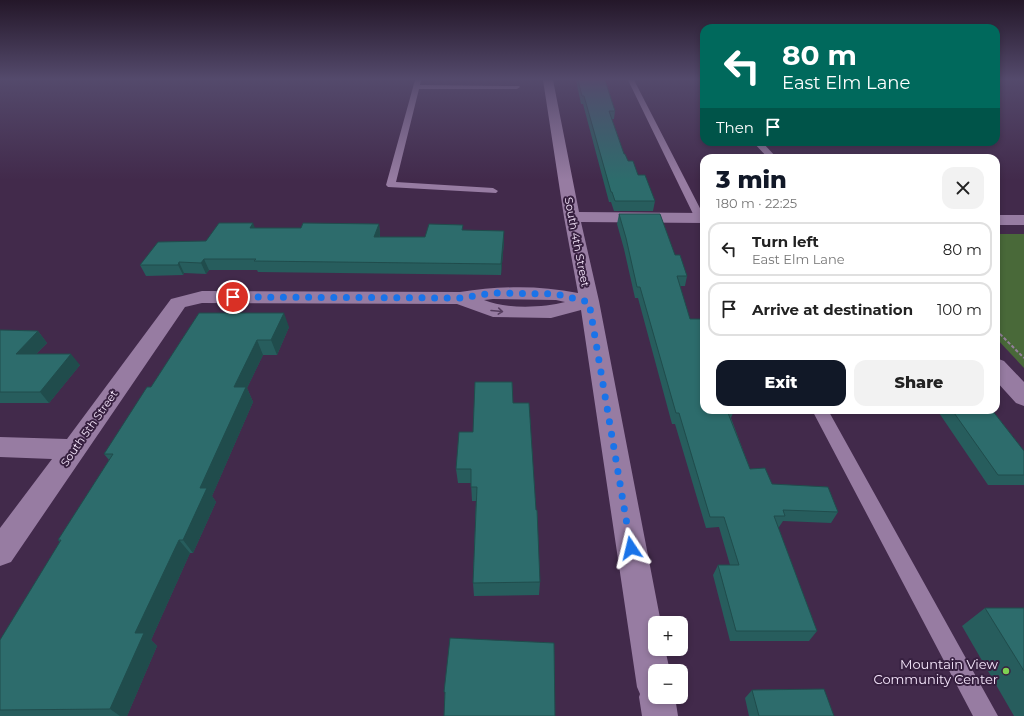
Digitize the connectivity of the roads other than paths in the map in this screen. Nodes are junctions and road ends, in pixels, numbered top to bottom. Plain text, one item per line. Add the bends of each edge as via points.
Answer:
1 (409, 113) edge
2 (554, 113) edge
3 (648, 113) edge
4 (761, 146) edge
5 (769, 154) edge
6 (493, 191) dead end
7 (700, 214) edge
8 (572, 217) junction
9 (700, 218) edge
10 (1000, 220) edge
11 (1024, 220) edge
12 (589, 302) junction
13 (1000, 370) edge
14 (1024, 397) edge
15 (822, 414) edge
16 (0, 447) edge
17 (74, 449) junction
18 (0, 552) edge
19 (651, 664) edge
20 (658, 704) edge
21 (660, 716) edge
22 (986, 716) edge

1 - 6 lane via 391,185
2 - 8 street, South 4th Street
3 - 7 lane
4 - 5 lane
8 - 9 street
8 - 12 street, South 4th Street
10 - 11 street
12 - 17 street, South 5th Street via 551,312 493,311 460,298 202,297 178,303
12 - 19 street, South 4th Street
13 - 14 street
15 - 22 lane
16 - 17 street
17 - 18 street, South 5th Street
20 - 21 street

